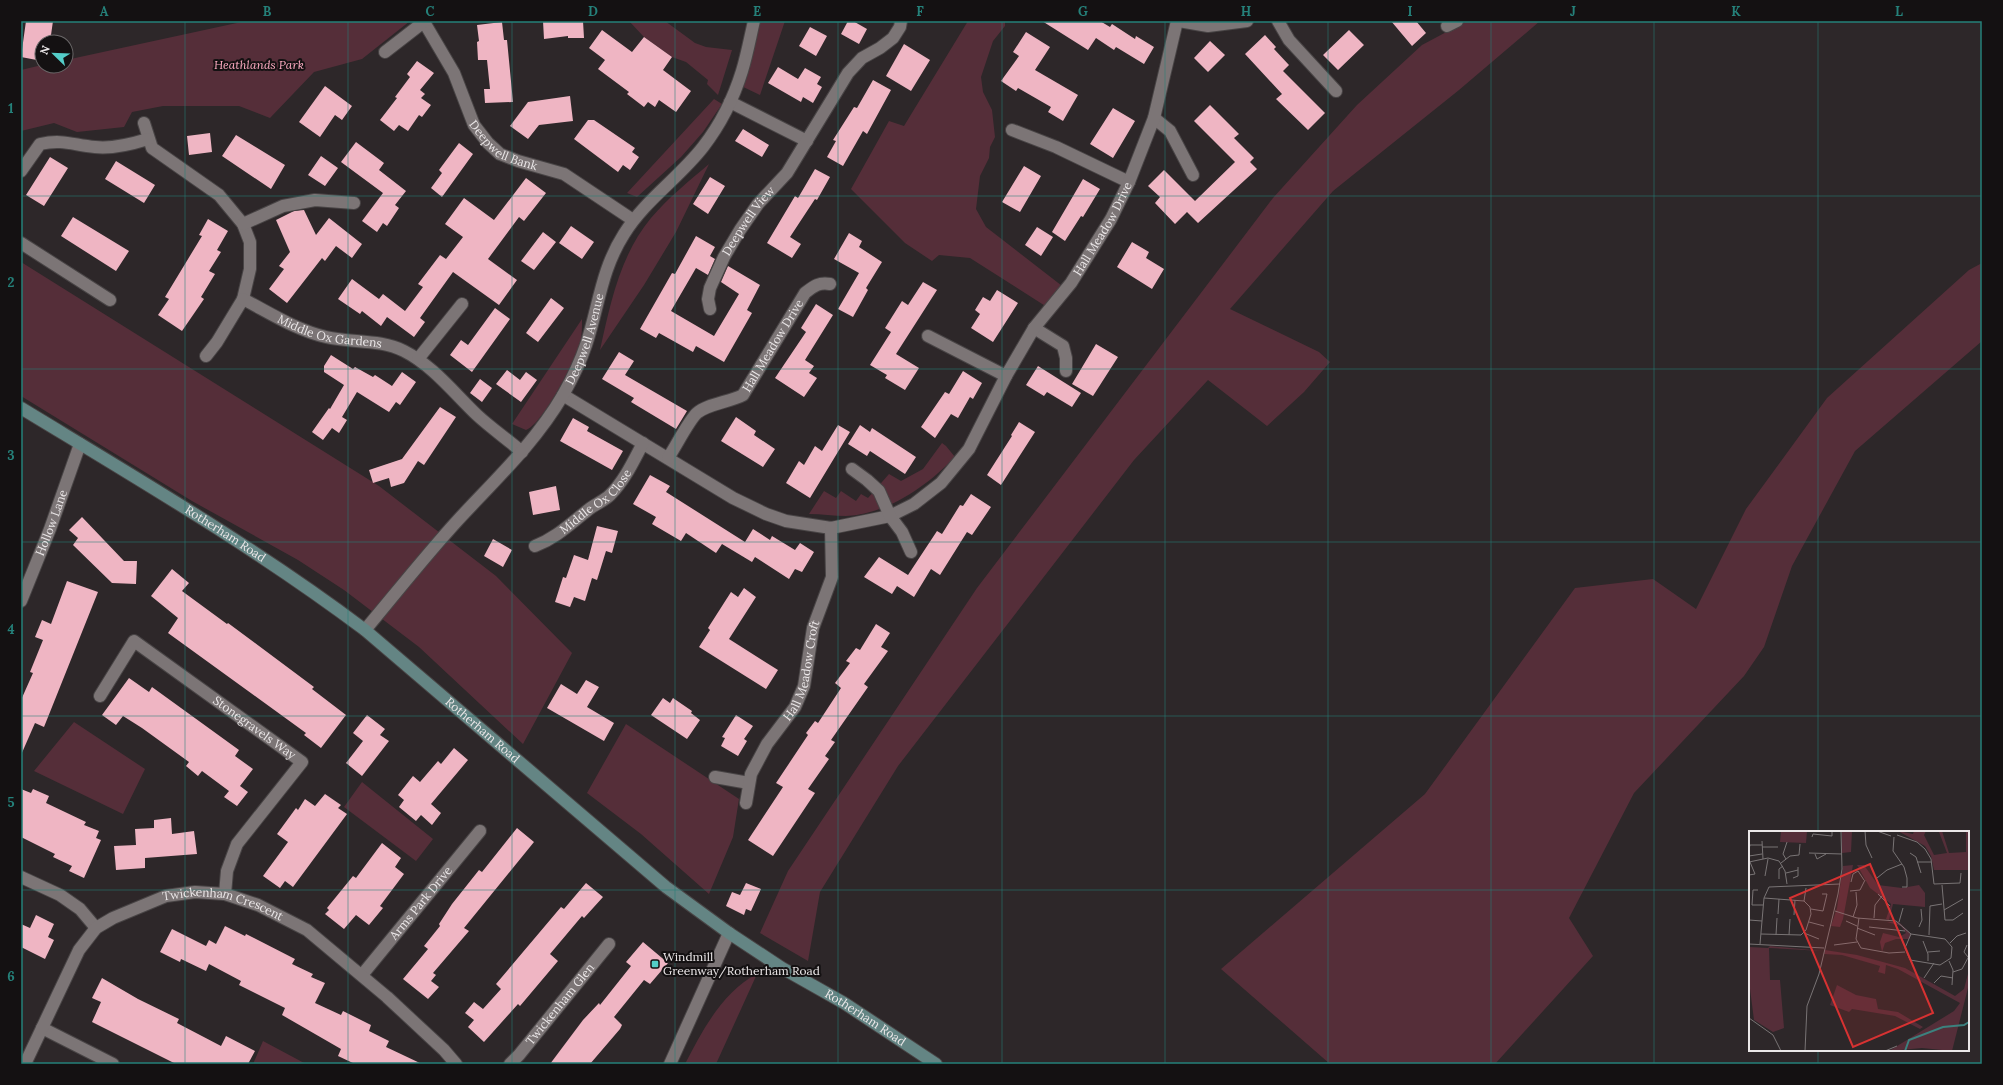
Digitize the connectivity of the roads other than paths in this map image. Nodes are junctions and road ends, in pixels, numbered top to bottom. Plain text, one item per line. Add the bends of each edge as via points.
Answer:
1 (754, 21) edge
2 (901, 21) edge
3 (1178, 21) edge
4 (1247, 21) edge
5 (1278, 21) edge
6 (424, 22) edge
7 (385, 52) dead end
8 (1336, 91) dead end
9 (730, 102) junction
10 (1154, 118) junction
11 (144, 123) dead end
12 (1012, 130) dead end
13 (148, 139) junction
14 (806, 141) junction
15 (21, 171) edge
16 (1193, 175) dead end
17 (1129, 182) junction
18 (354, 203) dead end
19 (633, 220) junction
20 (243, 224) junction
21 (21, 243) edge
22 (830, 284) dead end
23 (243, 299) junction
24 (110, 300) dead end
25 (462, 304) dead end
26 (710, 309) dead end
27 (1034, 328) junction
28 (928, 336) dead end
29 (206, 356) dead end
30 (418, 359) junction
31 (1066, 371) dead end
32 (1006, 376) junction
33 (563, 395) junction
34 (21, 408) edge
35 (643, 443) junction
36 (80, 444) junction
37 (522, 452) junction
38 (668, 458) junction
39 (852, 469) dead end
40 (890, 516) junction
41 (831, 528) junction
42 (535, 546) dead end
43 (911, 552) dead end
44 (21, 601) edge
45 (366, 630) junction
46 (100, 696) dead end
47 (715, 777) dead end
48 (750, 783) junction
49 (746, 803) dead end
50 (480, 831) dead end
51 (21, 877) edge
52 (225, 894) junction
53 (96, 928) junction
54 (729, 934) junction
55 (609, 944) dead end
56 (362, 975) junction
57 (42, 1028) junction
58 (25, 1064) edge
59 (113, 1064) edge
60 (456, 1064) edge
61 (510, 1064) edge
62 (670, 1064) edge
63 (936, 1064) edge

1 - 9 street, Deepwell Avenue via 742,71
2 - 14 street, Deepwell View via 893,38 862,58 848,73
3 - 4 street via 1208,26
3 - 10 street, Hall Meadow Drive
5 - 8 street via 1289,40
6 - 7 street, Deepwell Bank
6 - 19 street, Deepwell Bank via 454,73 474,125 488,143 500,154 564,174
9 - 14 street
9 - 19 street, Deepwell Avenue via 704,146
10 - 16 street via 1170,131
10 - 17 street, Hall Meadow Drive
11 - 13 street
12 - 17 street via 1056,147
13 - 15 street via 135,144 96,147 56,140 40,144
13 - 20 street via 152,148 165,159 219,195
14 - 26 street, Deepwell View via 787,173 758,204 724,257 710,288
17 - 27 street, Hall Meadow Drive via 1094,249 1071,283
18 - 20 street via 315,200 290,205
19 - 33 street, Deepwell Avenue via 612,253 586,345
20 - 23 street via 250,242 250,269
21 - 24 street
22 - 38 street, Hall Meadow Drive via 815,285 806,293 743,395 706,408 697,414
23 - 29 street
23 - 30 street, Middle Ox Gardens via 293,325 325,336 381,343 403,350
25 - 30 street
27 - 31 street via 1063,346
27 - 32 street, Hall Meadow Drive
28 - 32 street
30 - 37 street, Middle Ox Gardens
32 - 40 street, Hall Meadow Drive via 978,433 941,483 914,504
33 - 35 street, Hall Meadow Drive
33 - 37 street, Deepwell Avenue
34 - 36 main road, Rotherham Road
35 - 38 street, Hall Meadow Drive
35 - 42 street, Middle Ox Close via 620,483 610,495 588,509 570,527
36 - 44 street, Hollow Lane
36 - 45 main road, Rotherham Road via 239,541
37 - 45 street, Deepwell Avenue via 450,528
38 - 41 street, Hall Meadow Drive via 733,498 766,514 804,525
39 - 40 street via 879,491
40 - 41 street, Hall Meadow Drive
40 - 43 street via 902,532
41 - 48 street, Hall Meadow Croft via 832,576 813,628 804,686 795,706 767,744 751,774
45 - 54 main road, Rotherham Road via 666,887
46 - 52 street, Stonegravels Way via 134,641 302,762 237,844 226,871
47 - 48 street
48 - 49 street, Hall Meadow Croft
50 - 56 street, Arms Park Drive
51 - 53 street via 60,895 80,909
52 - 53 street, Twickenham Crescent via 195,892 166,896 113,918
52 - 56 street, Twickenham Crescent via 258,905 307,930
53 - 57 street, Twickenham Crescent via 79,950
54 - 62 street
54 - 63 main road, Rotherham Road via 850,1007
55 - 61 street, Twickenham Glen
56 - 60 street, Twickenham Crescent via 415,1022
57 - 58 street, Twickenham Crescent
57 - 59 street

